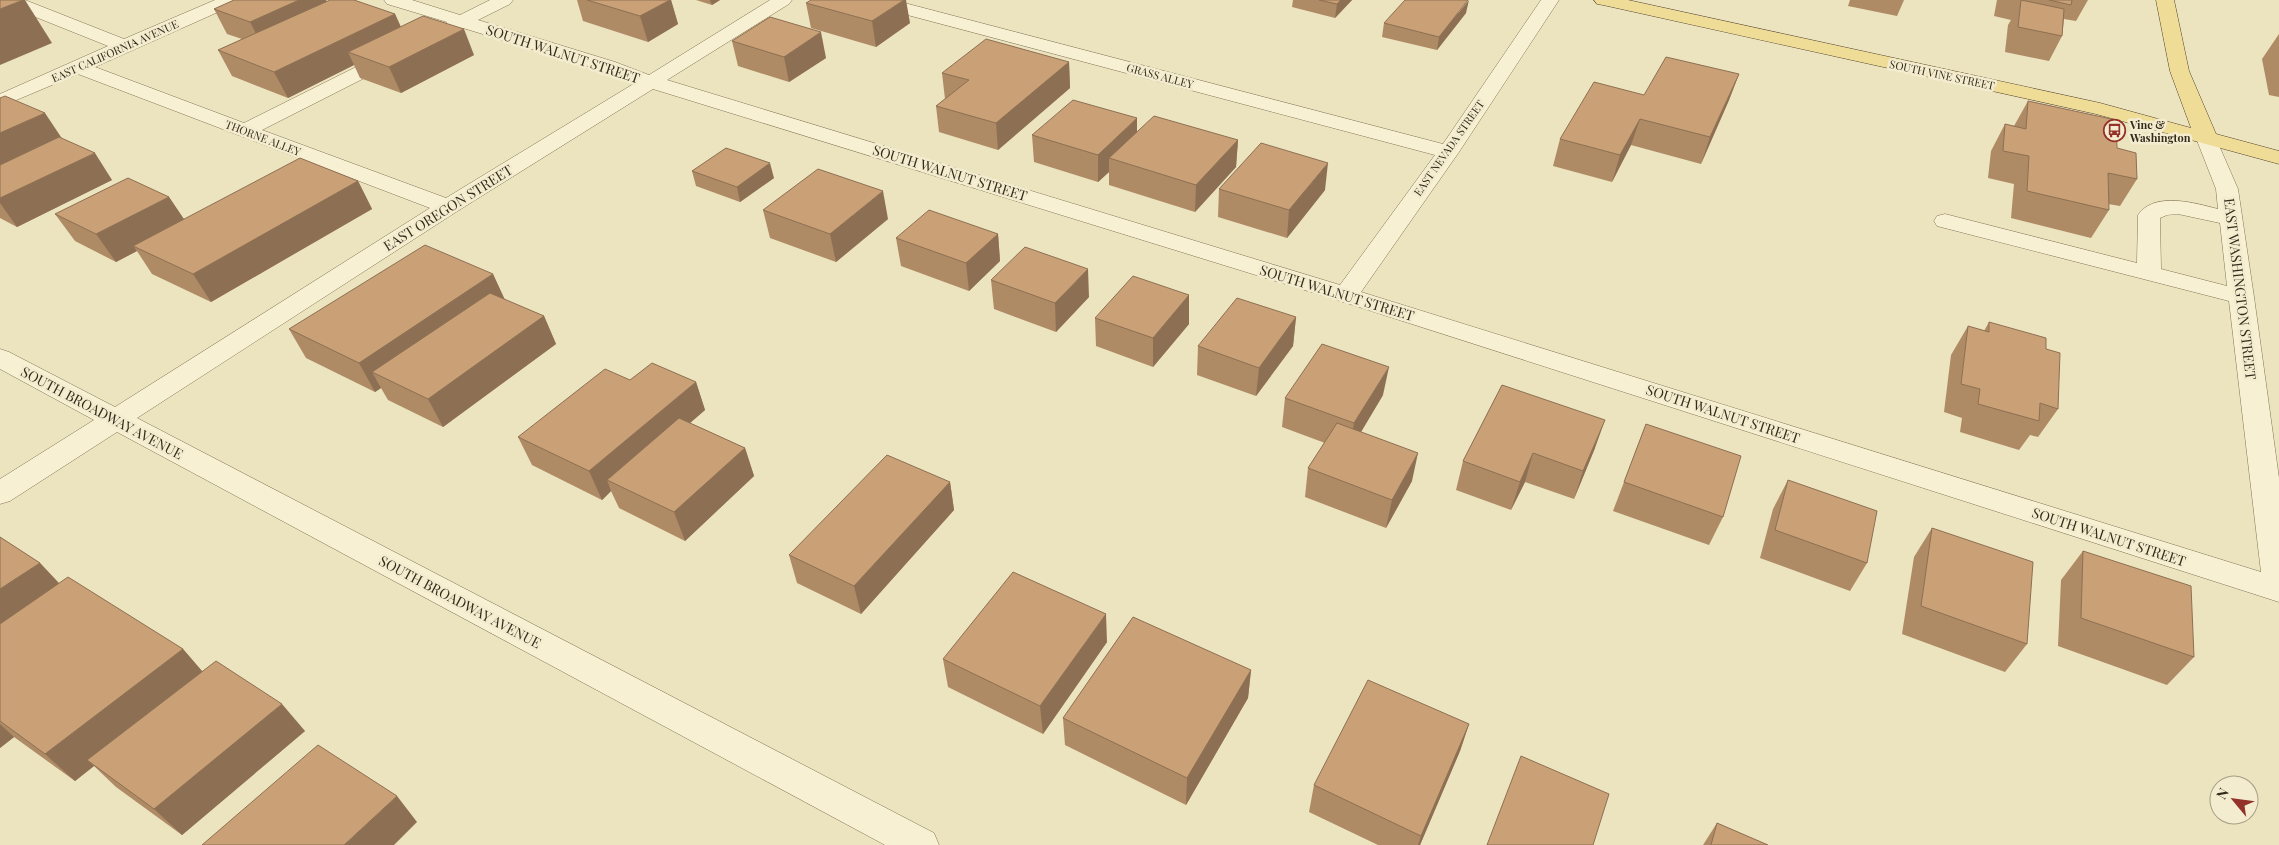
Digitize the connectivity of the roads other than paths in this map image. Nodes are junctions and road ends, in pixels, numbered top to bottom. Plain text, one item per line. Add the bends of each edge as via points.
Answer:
1 (9, 0) edge
2 (230, 0) edge
3 (394, 0) edge
4 (504, 0) edge
5 (784, 0) edge
6 (872, 0) edge
7 (1550, 0) edge
8 (1604, 0) edge
9 (2165, 0) edge
10 (451, 26) junction
11 (124, 46) junction
12 (407, 49) edge
13 (78, 66) junction
14 (650, 82) junction
15 (0, 101) edge
16 (244, 131) junction
17 (2207, 138) junction
18 (1448, 152) junction
19 (2279, 158) edge
20 (448, 207) junction
21 (2231, 219) junction
22 (1944, 221) dead end
23 (2149, 273) junction
24 (1346, 295) junction
25 (2242, 297) junction
26 (0, 358) edge
27 (115, 420) junction
28 (0, 493) edge
29 (2279, 589) edge
30 (921, 845) edge

1 - 11 street
2 - 11 street, EAST CALIFORNIA AVENUE
3 - 10 street, SOUTH WALNUT STREET
4 - 10 street
5 - 14 street, EAST OREGON STREET
6 - 18 street, GRASS ALLEY
7 - 18 street, EAST NEVADA STREET
8 - 17 main road, SOUTH VINE STREET via 2100,109
9 - 17 main road, EAST WASHINGTON STREET via 2172,46 2186,92
10 - 14 street, SOUTH WALNUT STREET
11 - 13 street, EAST CALIFORNIA AVENUE
12 - 16 street
13 - 15 street, EAST CALIFORNIA AVENUE
13 - 16 street, THORNE ALLEY
14 - 20 street, EAST OREGON STREET
14 - 24 street, SOUTH WALNUT STREET via 672,86
16 - 20 street, THORNE ALLEY
17 - 19 main road, SOUTH VINE STREET
17 - 21 street, EAST WASHINGTON STREET via 2224,177
18 - 24 street, EAST NEVADA STREET
20 - 27 street, EAST OREGON STREET
21 - 23 street via 2176,207 2157,208 2150,214 2148,227
21 - 25 street, EAST WASHINGTON STREET
22 - 23 street
23 - 25 street
24 - 29 street, SOUTH WALNUT STREET
25 - 29 street, EAST WASHINGTON STREET
26 - 27 street, SOUTH BROADWAY AVENUE
27 - 28 street, EAST OREGON STREET
27 - 30 street, SOUTH BROADWAY AVENUE

